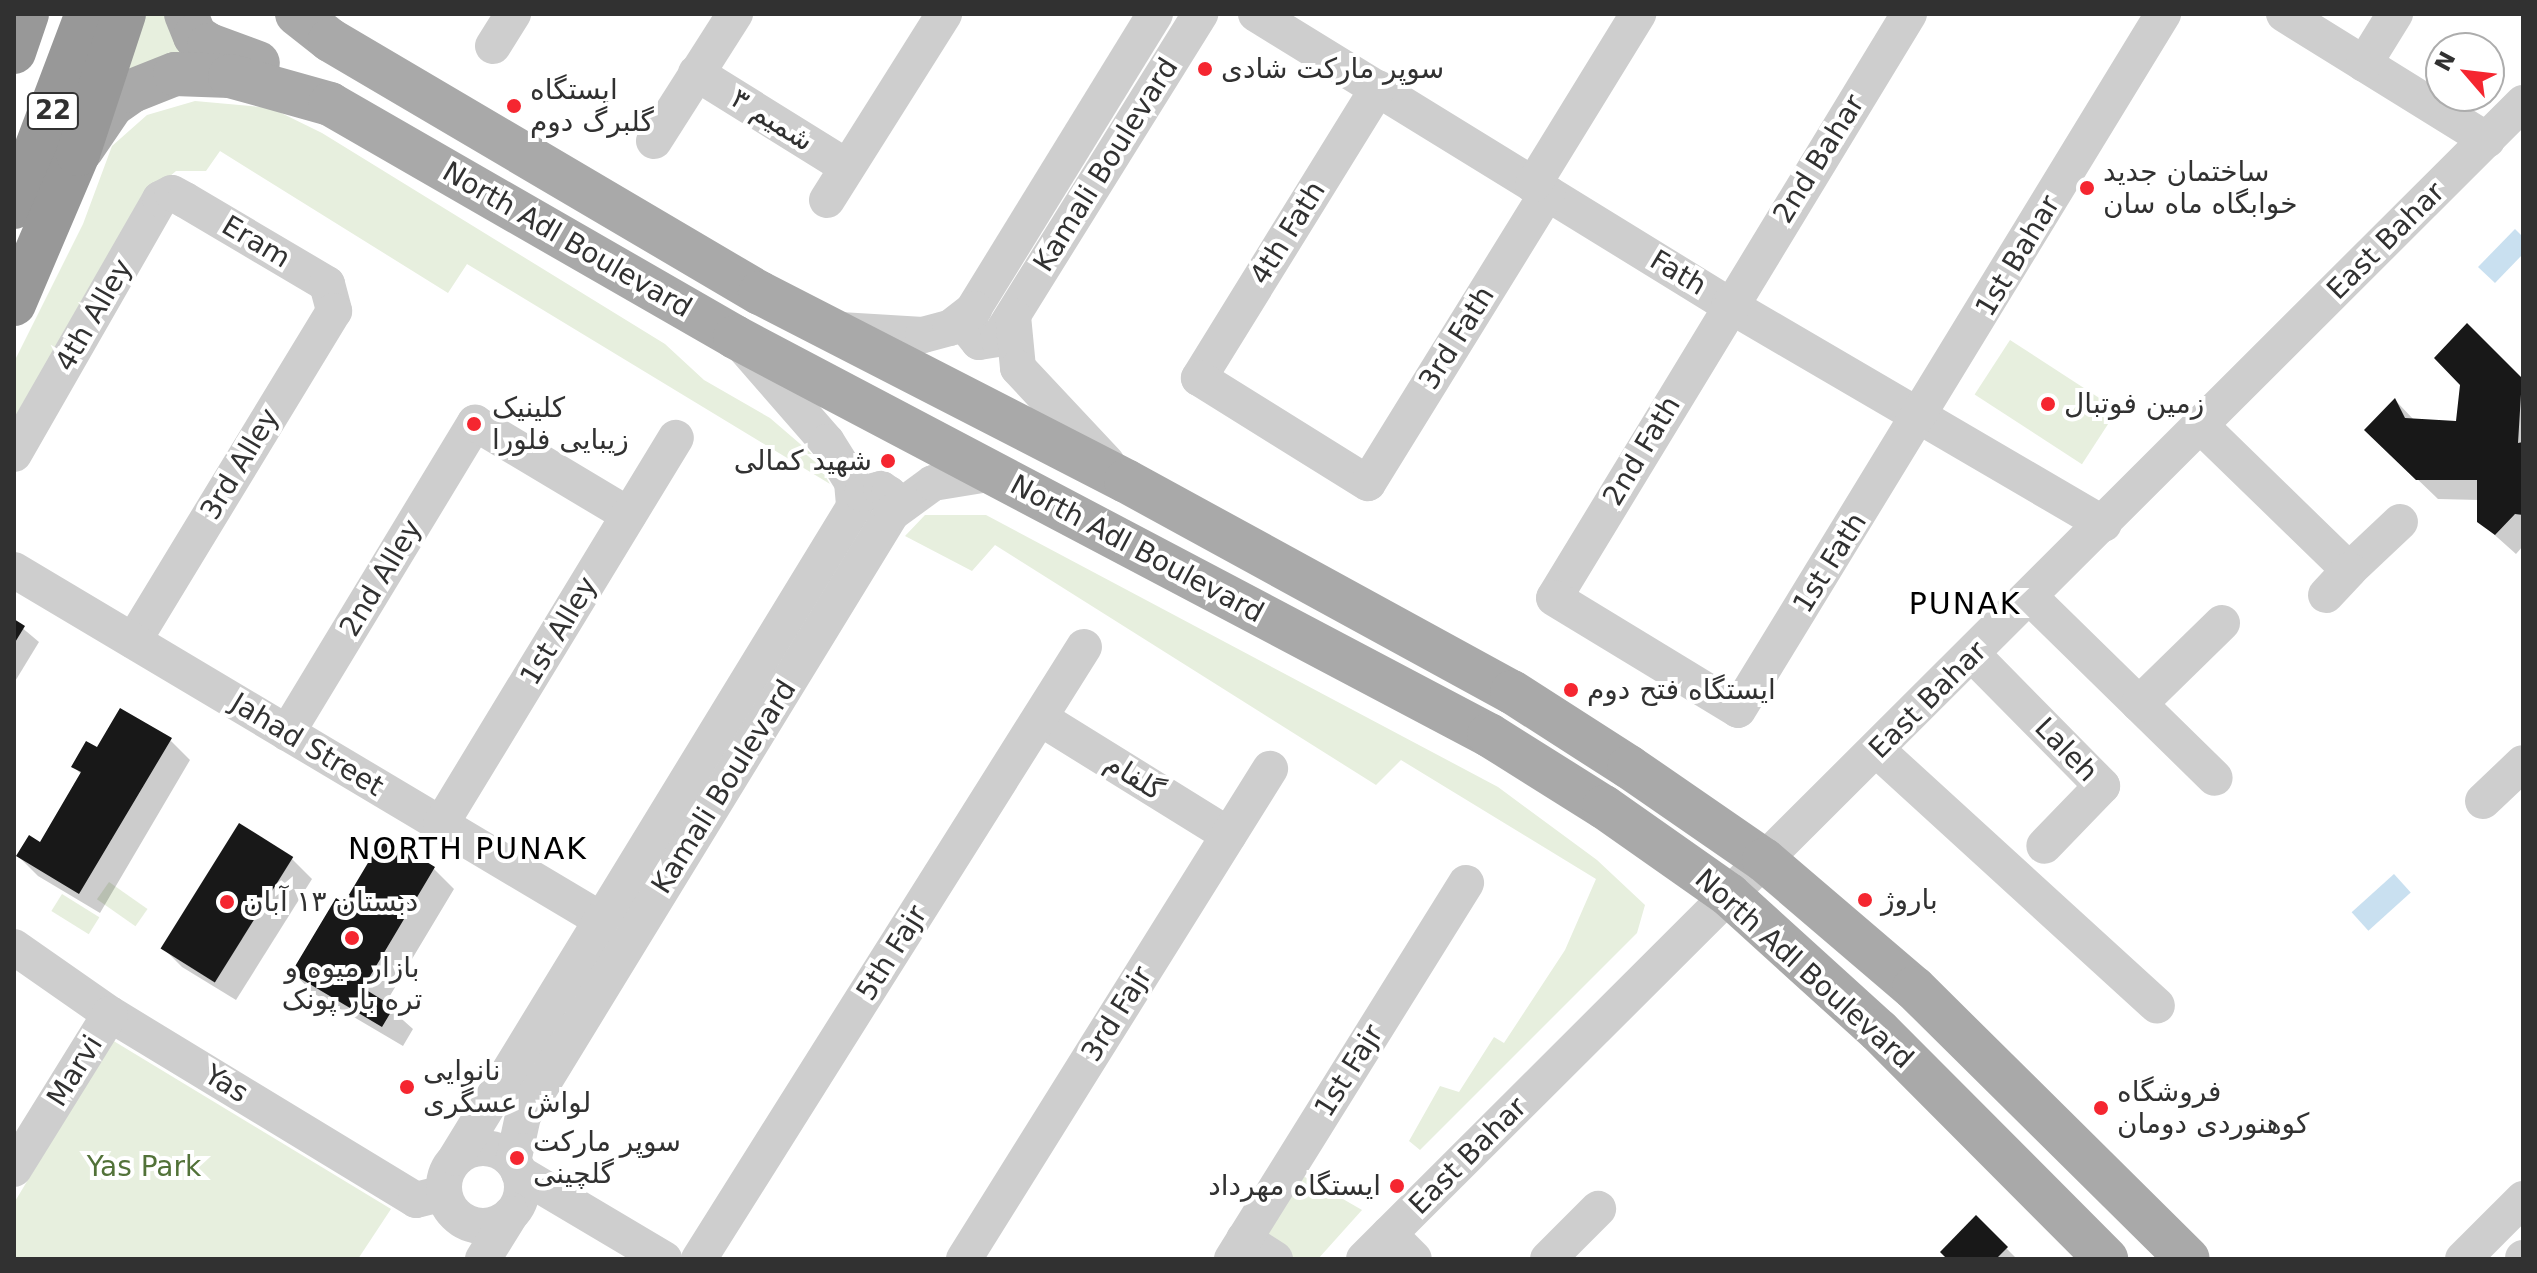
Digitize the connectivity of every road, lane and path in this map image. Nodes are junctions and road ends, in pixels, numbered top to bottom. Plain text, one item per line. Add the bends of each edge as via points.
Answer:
1 (27, 14) edge
2 (87, 14) edge
3 (124, 14) edge
4 (186, 14) edge
5 (286, 14) edge
6 (513, 14) edge
7 (735, 14) edge
8 (944, 14) edge
9 (1155, 14) edge
10 (1200, 14) edge
11 (1256, 14) edge
12 (1638, 14) edge
13 (1909, 14) edge
14 (2163, 14) edge
15 (2284, 14) edge
16 (2395, 14) edge
17 (314, 27) edge
18 (493, 46) dead end
19 (14, 52) edge
20 (2364, 64) junction
21 (696, 73) junction
22 (1378, 88) junction
23 (2523, 103) edge
24 (330, 104) junction
25 (2487, 140) junction
26 (654, 141) dead end
27 (78, 154) junction
28 (847, 167) junction
29 (1540, 189) junction
30 (185, 200) joint
31 (827, 200) dead end
32 (14, 207) edge
33 (327, 284) joint
34 (14, 304) edge
35 (1729, 305) junction
36 (972, 312) junction
37 (1006, 328) junction
38 (828, 329) junction
39 (735, 337) junction
40 (1922, 416) junction
41 (2202, 427) junction
42 (676, 438) dead end
43 (14, 454) edge
44 (994, 473) junction
45 (1126, 481) junction
46 (1368, 483) joint
47 (869, 505) junction
48 (629, 515) junction
49 (2400, 522) dead end
50 (2104, 524) junction
51 (14, 570) edge
52 (2031, 598) junction
53 (2222, 623) dead end
54 (133, 641) junction
55 (1084, 647) dead end
56 (1973, 655) junction
57 (2139, 704) junction
58 (1738, 710) joint
59 (1040, 718) junction
60 (287, 733) junction
61 (1877, 750) junction
62 (2523, 763) edge
63 (1270, 769) dead end
64 (2215, 778) dead end
65 (2483, 801) dead end
66 (441, 824) junction
67 (1229, 835) junction
68 (2044, 846) dead end
69 (1764, 860) junction
70 (1466, 883) dead end
71 (1729, 895) junction
72 (600, 919) junction
73 (14, 947) edge
74 (2157, 1006) dead end
75 (110, 1014) junction
76 (456, 1158) junction
77 (516, 1168) junction
78 (14, 1169) edge
79 (444, 1193) junction
80 (2523, 1199) edge
81 (1598, 1209) dead end
82 (511, 1214) junction
83 (1389, 1234) junction
84 (1238, 1249) edge
85 (483, 1259) edge
86 (664, 1259) edge
87 (699, 1259) edge
88 (964, 1259) edge
89 (1275, 1259) edge
90 (1364, 1259) edge
91 (1414, 1259) edge
92 (1548, 1259) edge
93 (2106, 1259) edge
94 (2188, 1259) edge
95 (2463, 1259) edge

1 - 19 highway, 22
2 - 32 highway, 22
3 - 27 highway
4 - 24 main road via 195,36 209,45 262,64
5 - 17 main road, North Adl Boulevard
6 - 18 street
7 - 21 street
8 - 28 street
9 - 36 street, Kamali Boulevard
10 - 37 street, Kamali Boulevard
11 - 22 street, Fath
12 - 29 street, 3rd Fath
13 - 35 street, 2nd Bahar
14 - 40 street, 1st Bahar
15 - 20 street
16 - 20 street
17 - 38 main road, North Adl Boulevard
20 - 25 street
21 - 26 street
21 - 28 street, شمیم ۳
22 - 29 street, Fath
22 - 46 street, 4th Fath via 1199,378
23 - 25 street, East Bahar
24 - 27 main road, North Adl Boulevard via 230,76 175,74 112,105
24 - 39 main road, North Adl Boulevard
25 - 41 street, East Bahar
27 - 34 highway
28 - 31 street
29 - 35 street, Fath
29 - 46 street, 3rd Fath
30 - 33 street, Eram
30 - 43 street, 4th Alley via 172,193 160,199
33 - 54 street, 3rd Alley via 334,311
35 - 40 street, Fath
35 - 58 street, 2nd Fath via 1554,598
36 - 37 street via 973,337 988,343
36 - 38 street, Kamali Boulevard via 950,328 923,335
37 - 45 street via 1018,368
38 - 45 main road, North Adl Boulevard
39 - 44 main road, North Adl Boulevard
39 - 47 street via 827,442
40 - 50 street, Fath
40 - 58 street, 1st Fath
41 - 49 street via 2337,583
41 - 50 street, East Bahar
42 - 48 street, 1st Alley
44 - 47 street, Kamali Boulevard via 933,483
44 - 71 main road, North Adl Boulevard via 1489,735
45 - 69 main road, North Adl Boulevard via 1512,692
47 - 72 street, Kamali Boulevard
47 - 77 street, Kamali Boulevard via 523,1116
48 - 60 street, 2nd Alley via 475,423
48 - 66 street, 1st Alley
50 - 52 street, East Bahar
51 - 54 street, Jahad Street
52 - 56 street, East Bahar
52 - 57 street
53 - 57 street
54 - 60 street, Jahad Street
55 - 59 street, 5th Fajr
56 - 61 street, East Bahar
56 - 68 street, Laleh via 2102,786
57 - 64 street
59 - 67 street, گلفام
59 - 87 street, 5th Fajr
60 - 66 street, Jahad Street
61 - 69 street, East Bahar
61 - 74 street
62 - 65 street
63 - 67 street, 3rd Fajr
66 - 72 street, Jahad Street
67 - 88 street, 3rd Fajr
69 - 71 street, East Bahar
69 - 94 main road, North Adl Boulevard via 1914,988
70 - 84 street, 1st Fajr
71 - 83 street, East Bahar
71 - 93 main road, North Adl Boulevard via 1879,1031
72 - 76 street, Kamali Boulevard
73 - 75 street, Yas
75 - 78 street, Marvi
75 - 79 street, Yas via 416,1200
76 - 77 street via 467,1151 492,1149
76 - 79 street
77 - 82 street via 521,1195
77 - 86 street
79 - 82 street via 466,1222 490,1225
80 - 95 street
81 - 92 street
82 - 85 street
83 - 90 street, East Bahar
83 - 91 street
84 - 89 street

